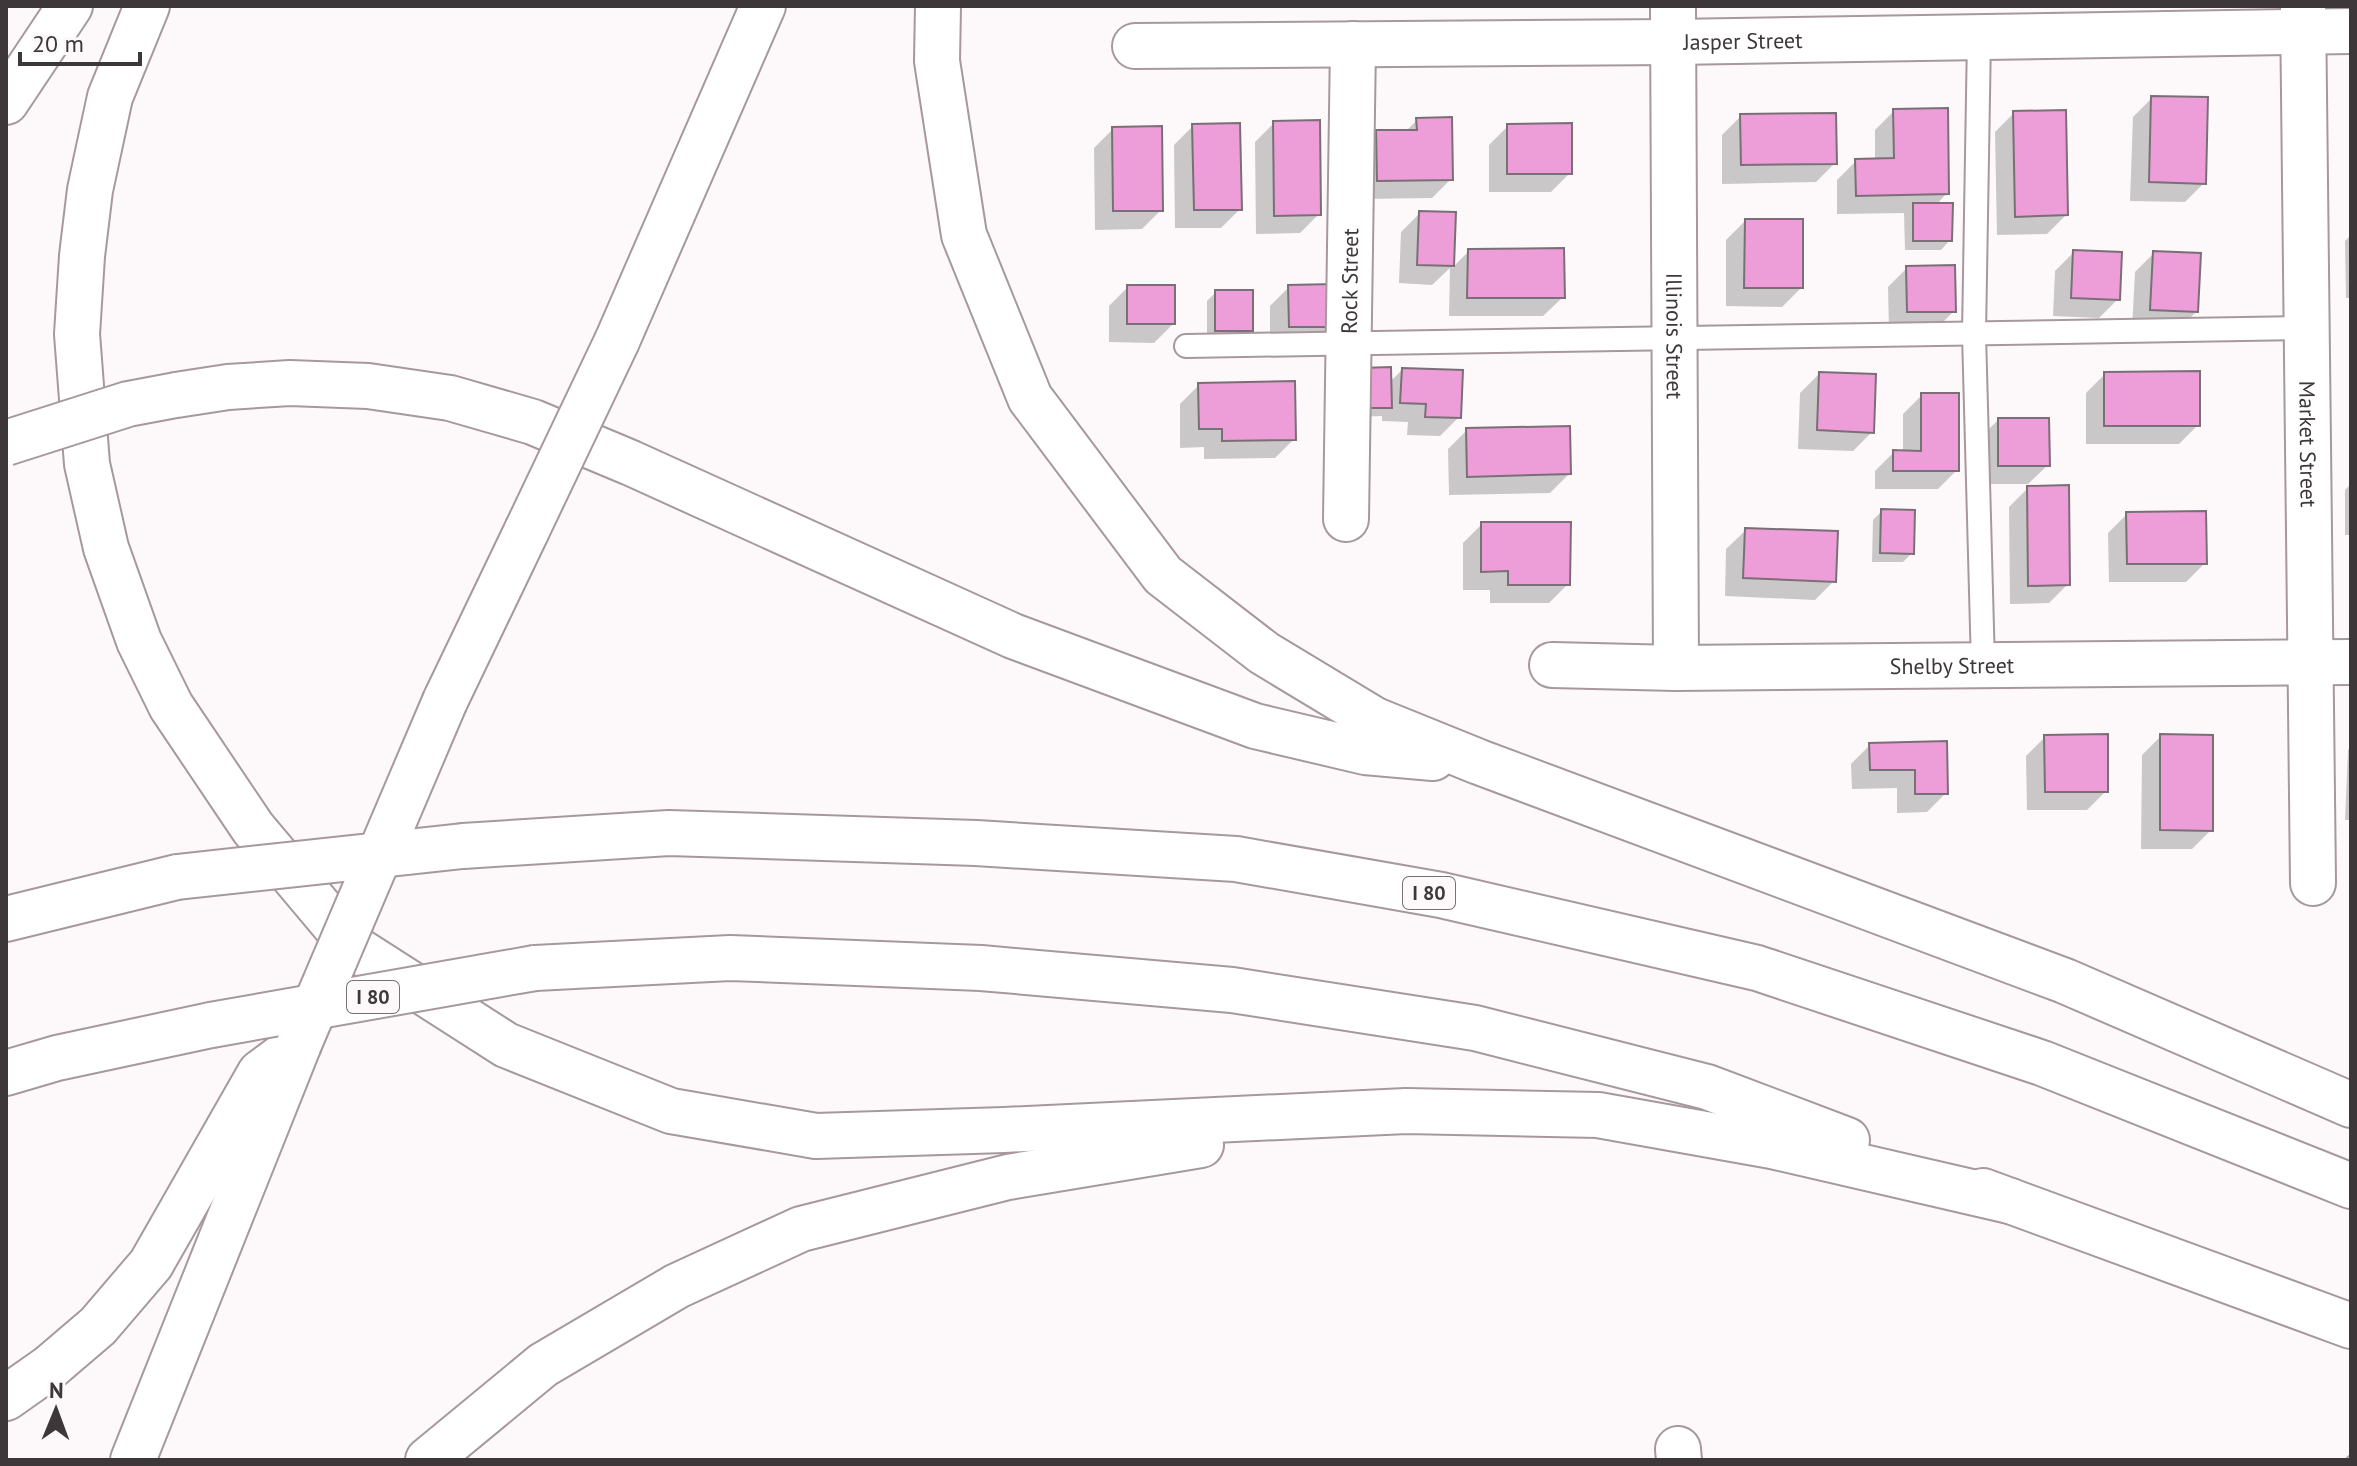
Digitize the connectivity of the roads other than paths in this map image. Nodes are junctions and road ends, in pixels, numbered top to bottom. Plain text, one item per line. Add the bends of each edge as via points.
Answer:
1 (70, 6) edge
2 (147, 6) edge
3 (763, 6) edge
4 (938, 6) edge
5 (2304, 19) edge
6 (1673, 24) edge
7 (2351, 31) edge
8 (1979, 37) junction
9 (1353, 44) junction
10 (1135, 46) dead end
11 (6, 102) edge
12 (2307, 328) junction
13 (1974, 334) junction
14 (1674, 340) junction
15 (1349, 343) junction
16 (1186, 346) dead end
17 (6, 443) edge
18 (1346, 519) dead end
19 (2331, 662) edge
20 (1552, 665) dead end
21 (1983, 665) junction
22 (1676, 668) junction
23 (1479, 762) junction
24 (2313, 883) dead end
25 (6, 919) edge
26 (299, 1044) junction
27 (6, 1073) edge
28 (2351, 1105) edge
29 (1406, 1111) junction
30 (2351, 1186) edge
31 (2010, 1201) junction
32 (2351, 1326) edge
33 (6, 1398) edge
34 (133, 1460) edge
35 (428, 1460) edge

1 - 11 main road
2 - 29 main road via 110,97 90,190 77,334 87,464 106,548 139,641 171,706 253,828 353,947 506,1045 671,1111 816,1136
3 - 26 main road, bridge via 617,341 445,701
4 - 23 main road via 937,61 964,235 1030,398 1163,575 1264,653 1375,720
5 - 7 main road, Jasper Street
5 - 8 main road, Jasper Street
5 - 12 main road, Market Street
6 - 8 main road, Jasper Street
6 - 9 main road, Jasper Street
6 - 14 main road, Illinois Street
8 - 13 lane
9 - 10 main road, Jasper Street
9 - 15 main road, Rock Street
12 - 13 lane
12 - 19 main road, Market Street
13 - 14 lane
13 - 21 lane
14 - 15 lane
14 - 22 main road, Illinois Street
15 - 16 lane
15 - 18 main road, Rock Street
17 - 23 main road, bridge via 128,404 228,387 368,386 450,398 533,422 1013,636 1255,726 1365,752
19 - 21 main road, Shelby Street
19 - 24 main road, Market Street
20 - 22 main road, Shelby Street
21 - 22 main road, Shelby Street
23 - 28 main road via 2065,981
25 - 30 main road, I 80, bridge via 177,877 463,846 669,833 976,843 1236,859 1441,895 1757,968 2042,1063
26 - 33 main road via 260,1073 151,1264 98,1326
26 - 34 main road
27 - 31 main road, I 80, bridge via 211,1025 535,968 730,958 981,968 1232,990 1475,1028 1707,1087
29 - 31 main road via 1598,1115 1772,1146
29 - 35 main road via 1008,1177 801,1229 677,1286 543,1365
31 - 32 main road, I 80

